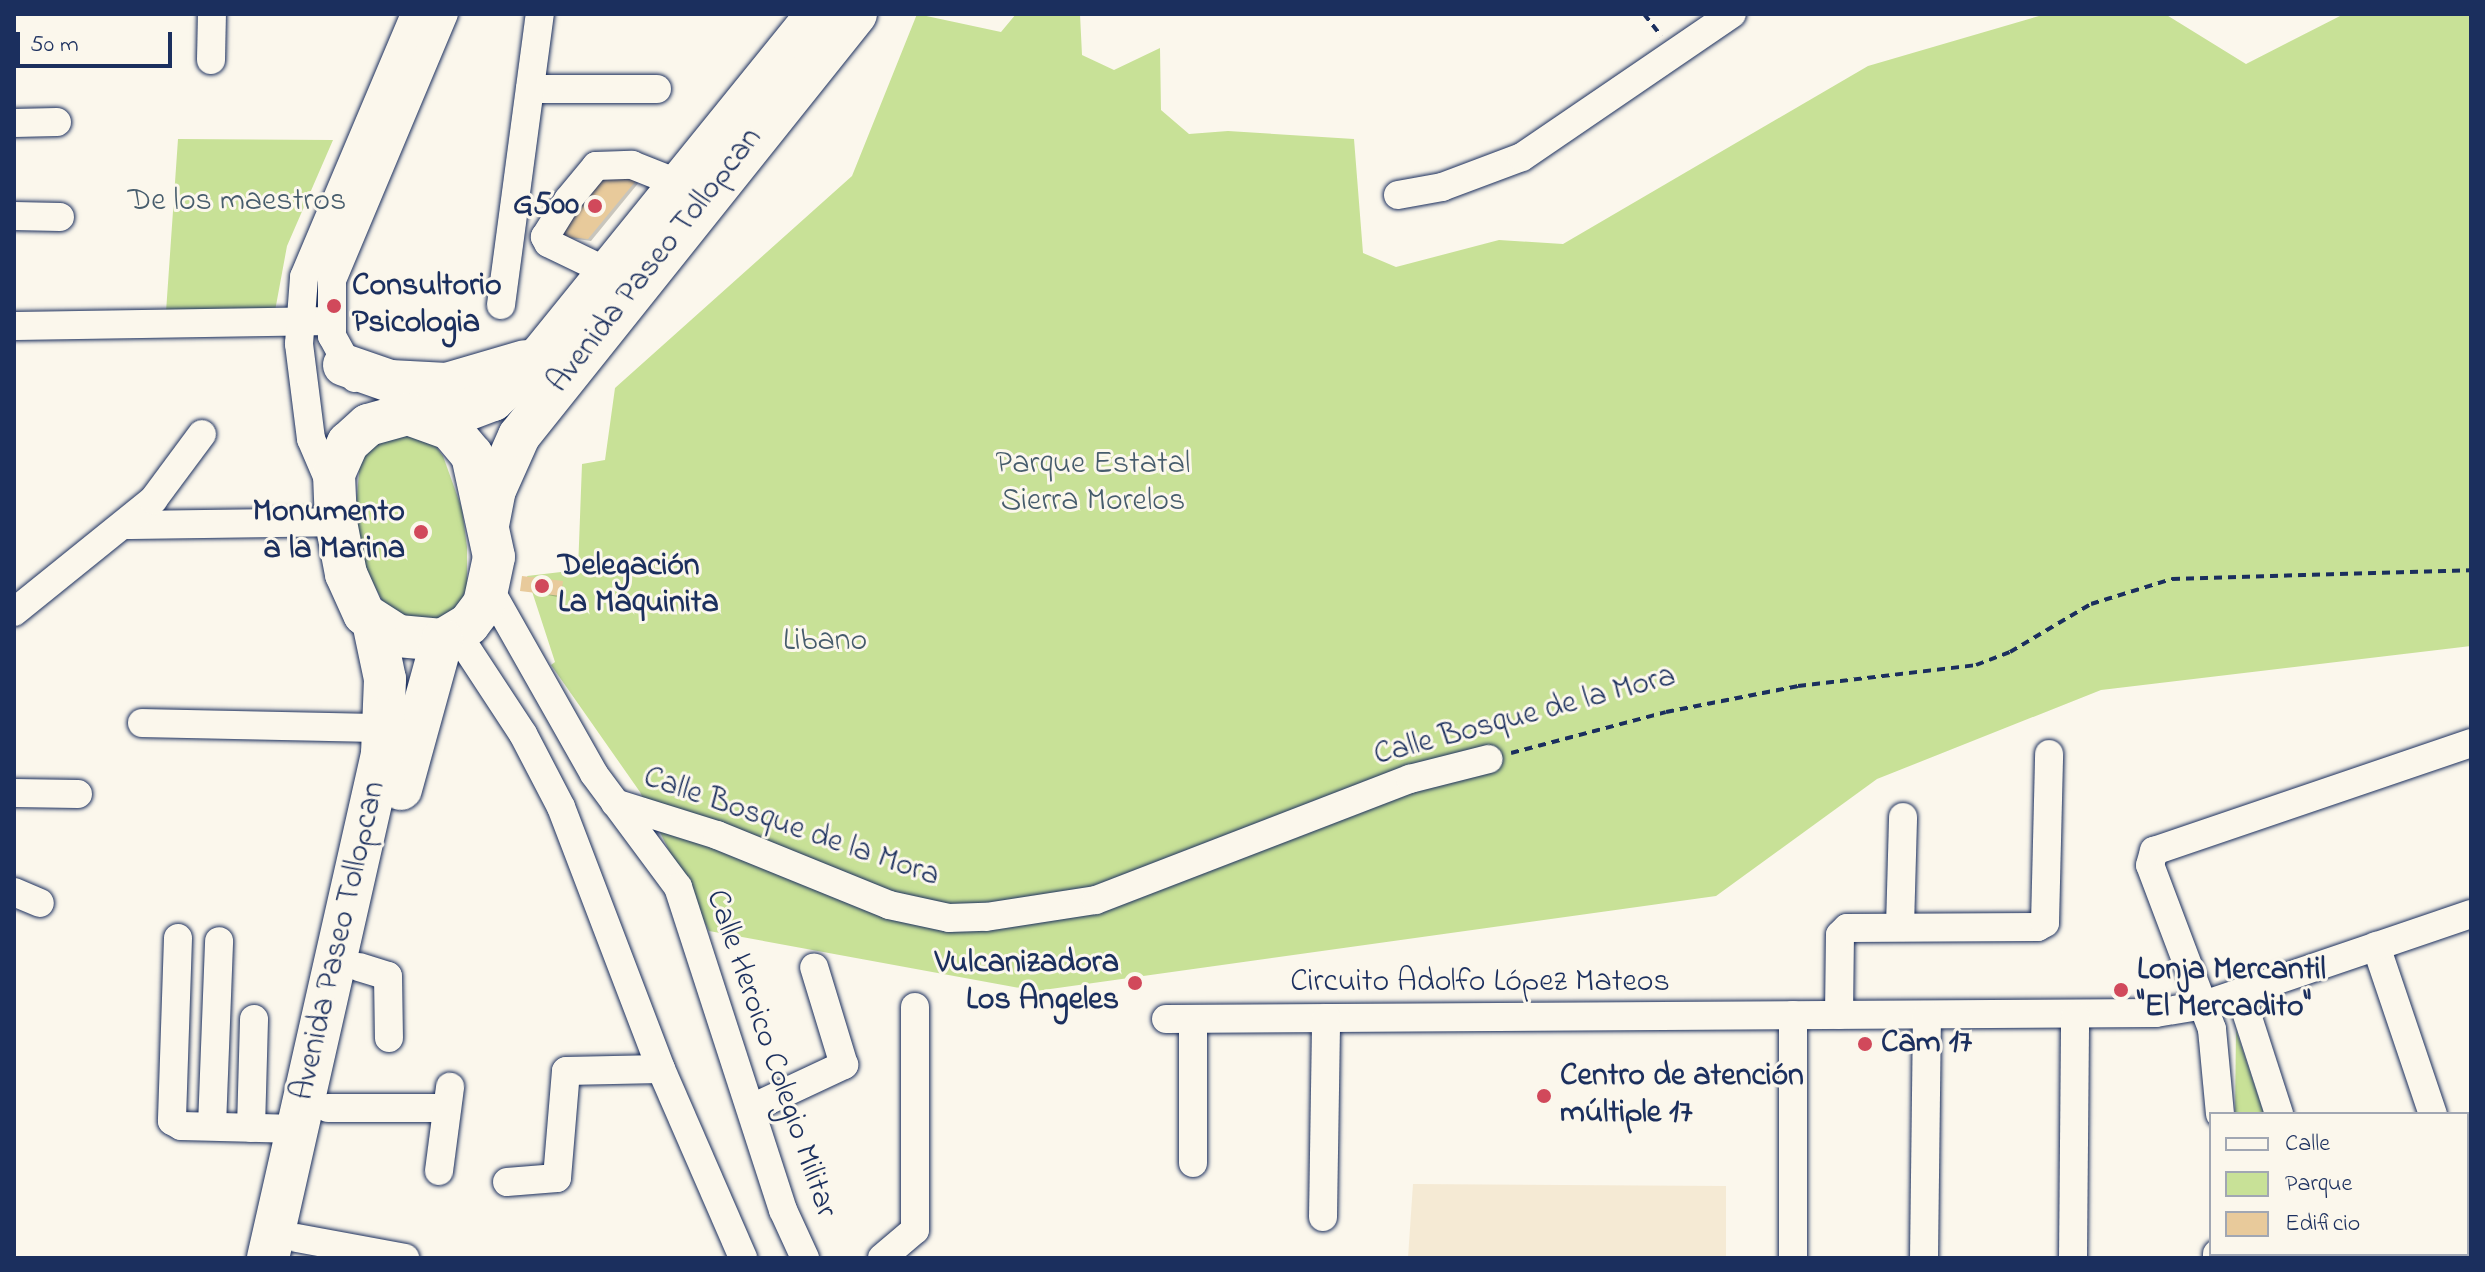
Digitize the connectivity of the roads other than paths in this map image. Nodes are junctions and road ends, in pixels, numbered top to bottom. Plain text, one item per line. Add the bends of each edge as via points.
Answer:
1 (212, 14) edge
2 (415, 14) edge
3 (444, 14) edge
4 (540, 14) edge
5 (817, 14) edge
6 (856, 14) edge
7 (1732, 14) edge
8 (211, 60) dead end
9 (530, 89) junction
10 (657, 89) dead end
11 (57, 122) dead end
12 (14, 123) edge
13 (675, 182) junction
14 (1398, 195) dead end
15 (14, 216) edge
16 (60, 217) dead end
17 (606, 271) junction
18 (501, 305) dead end
19 (329, 317) junction
20 (298, 325) junction
21 (14, 326) edge
22 (541, 355) junction
23 (344, 365) junction
24 (423, 418) junction
25 (202, 434) dead end
26 (334, 505) junction
27 (127, 525) junction
28 (488, 525) junction
29 (490, 590) junction
30 (14, 612) edge
31 (373, 622) junction
32 (449, 636) junction
33 (142, 723) dead end
34 (386, 728) junction
35 (2471, 743) edge
36 (2049, 754) dead end
37 (1489, 759) road end
38 (14, 793) edge
39 (78, 794) dead end
40 (615, 803) junction
41 (1903, 817) dead end
42 (2471, 914) edge
43 (1900, 927) junction
44 (178, 938) dead end
45 (219, 941) dead end
46 (2376, 946) junction
47 (359, 967) junction
48 (814, 967) dead end
49 (2240, 993) junction
50 (2204, 1005) junction
51 (915, 1007) dead end
52 (1793, 1015) junction
53 (1839, 1015) junction
54 (1927, 1015) junction
55 (2075, 1016) junction
56 (1326, 1018) junction
57 (254, 1019) dead end
58 (389, 1038) dead end
59 (661, 1069) junction
60 (752, 1108) junction
61 (2220, 1112) edge
62 (2278, 1112) edge
63 (2432, 1112) edge
64 (313, 1118) junction
65 (212, 1126) junction
66 (251, 1128) junction
67 (1193, 1163) dead end
68 (439, 1171) dead end
69 (507, 1182) dead end
70 (1323, 1217) dead end
71 (286, 1251) edge
72 (405, 1258) edge
73 (743, 1258) edge
74 (805, 1258) edge
75 (882, 1258) edge
76 (1793, 1258) edge
77 (1924, 1258) edge
78 (2073, 1258) edge

1 - 8 street
2 - 20 street via 312,251
3 - 19 street via 340,254
4 - 9 street
5 - 13 highway, Avenida Paseo Tollopcan
6 - 28 highway, Avenida Paseo Tollopcan via 519,436 495,490
7 - 14 street via 1522,157 1442,187
9 - 10 street
9 - 18 street
11 - 12 street
13 - 17 highway, Avenida Paseo Tollopcan
13 - 17 street via 632,165 596,166 568,200 545,237 548,243
15 - 16 street
17 - 22 highway, Avenida Paseo Tollopcan
19 - 20 street
19 - 23 street
20 - 21 street
20 - 26 street via 311,439
22 - 23 highway via 447,384 390,381
22 - 24 highway, Avenida Paseo Tollopcan via 493,400
23 - 24 street via 379,399
24 - 26 highway via 381,419 357,433 337,461
24 - 28 highway via 472,455
25 - 27 street via 171,480
26 - 27 street
26 - 31 highway via 353,597
27 - 30 street
28 - 29 highway via 494,557
29 - 32 highway via 469,624
29 - 40 street, Calle Heroico Colegio Militar
31 - 32 highway via 398,636
31 - 34 highway, Avenida Paseo Tollopcan via 385,679
32 - 47 highway, Avenida Paseo Tollopcan via 408,759
32 - 59 street via 509,711 555,795
33 - 34 street
34 - 64 highway, Avenida Paseo Tollopcan
35 - 50 street via 2154,851 2150,865
36 - 43 street via 2045,923
37 - 40 street, Calle Bosque de la Mora via 1395,784 1096,900 986,917 949,918 889,905 717,835
38 - 39 street
40 - 60 street, Calle Heroico Colegio Militar via 661,859 693,919
41 - 43 street
42 - 46 street, Circuito Adolfo López Mateos
43 - 53 street via 1852,927 1840,935
44 - 65 street via 171,1117 177,1125
45 - 65 street
46 - 49 street, Circuito Adolfo López Mateos
46 - 63 street
47 - 58 street via 388,976
47 - 64 highway, Avenida Paseo Tollopcan
48 - 60 street via 844,1065
49 - 50 street, Circuito Adolfo López Mateos
49 - 62 street
50 - 55 street, Circuito Adolfo López Mateos
50 - 61 street via 2219,1069
51 - 75 street via 915,1230
52 - 53 street, Circuito Adolfo López Mateos
52 - 56 street, Circuito Adolfo López Mateos
52 - 76 street
53 - 54 street, Circuito Adolfo López Mateos
54 - 55 street, Circuito Adolfo López Mateos
54 - 77 street
55 - 78 street
56 - 67 street, Circuito Adolfo López Mateos via 1179,1020
56 - 70 street
57 - 66 street
59 - 69 street via 566,1071 557,1178
59 - 73 street
60 - 74 street, Calle Heroico Colegio Militar
64 - 66 street
64 - 68 street via 448,1098
64 - 71 highway, Avenida Paseo Tollopcan
65 - 66 street
71 - 72 street

